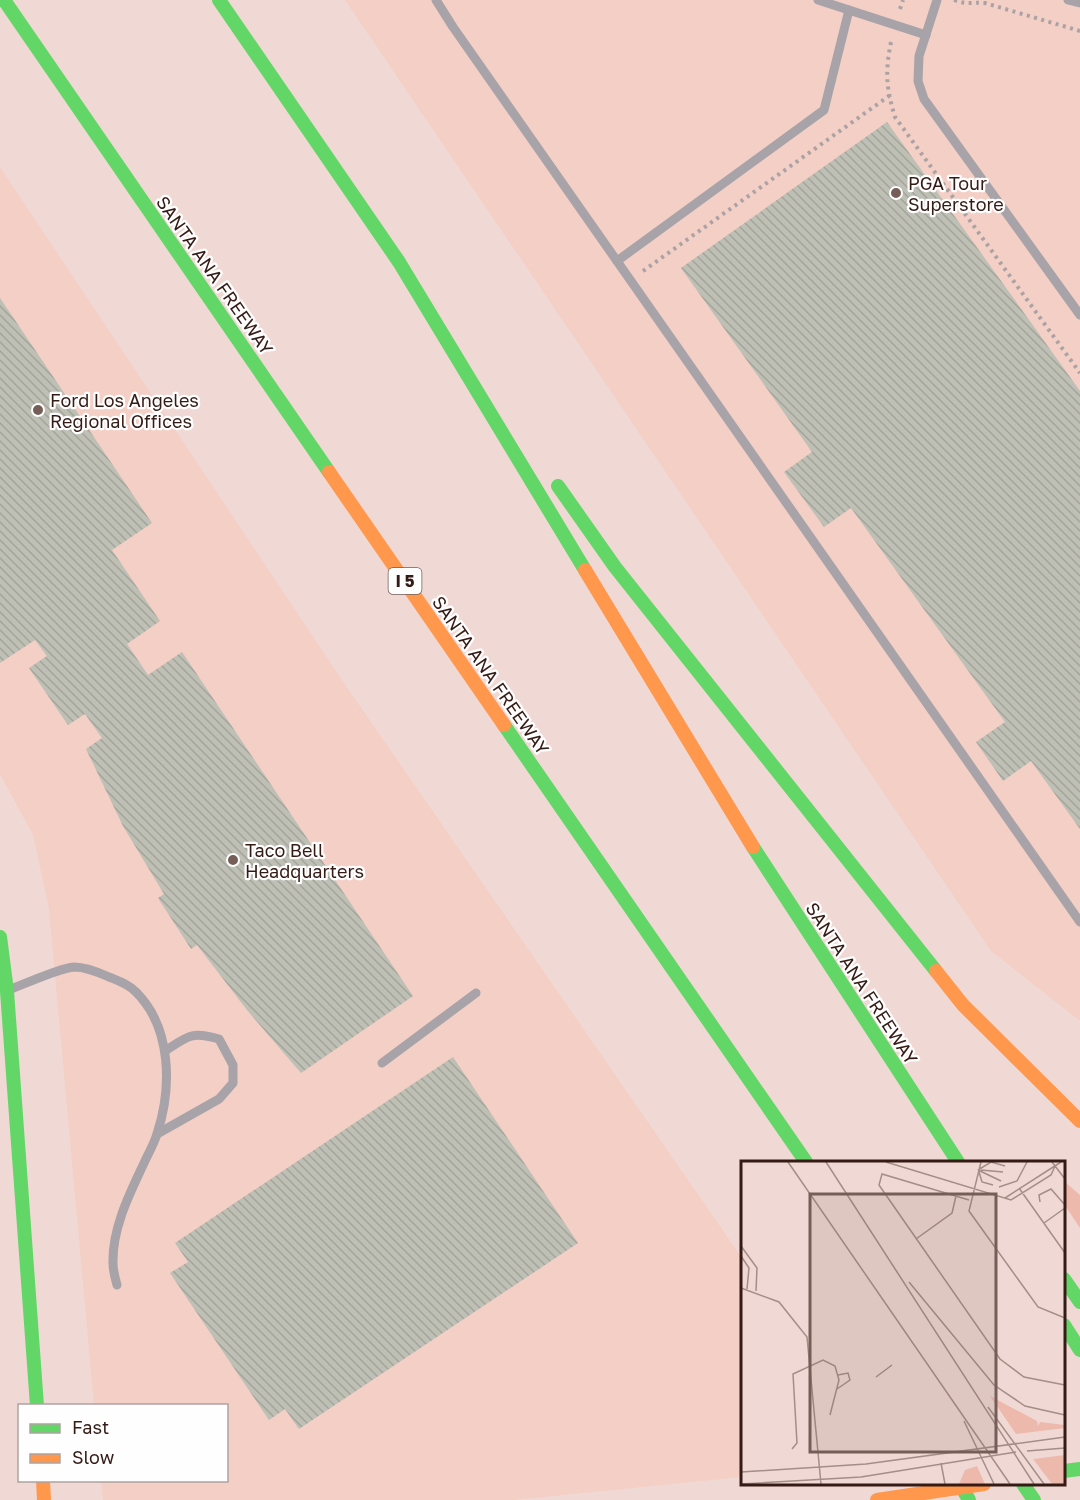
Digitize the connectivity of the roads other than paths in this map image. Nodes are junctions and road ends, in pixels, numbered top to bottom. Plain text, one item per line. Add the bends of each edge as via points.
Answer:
1 (4, 0) edge
2 (219, 0) edge
3 (436, 0) edge
4 (818, 0) edge
5 (936, 0) edge
6 (1068, 0) edge
7 (1080, 3) edge
8 (849, 10) junction
9 (926, 35) junction
10 (617, 261) junction
11 (399, 262) junction
12 (1080, 315) edge
13 (507, 414) dead end
14 (548, 471) dead end
15 (762, 862) junction
16 (1080, 922) edge
17 (0, 937) edge
18 (4, 993) edge
19 (476, 993) dead end
20 (165, 1051) junction
21 (382, 1063) dead end
22 (937, 1104) dead end
23 (1080, 1120) edge
24 (157, 1134) junction
25 (805, 1161) edge
26 (957, 1161) edge
27 (1065, 1280) edge
28 (117, 1285) dead end
29 (1080, 1302) edge
30 (1065, 1326) edge
31 (1080, 1350) edge
32 (37, 1404) edge
33 (1080, 1469) edge
34 (1065, 1471) edge
35 (43, 1482) edge
36 (961, 1485) edge
37 (977, 1485) edge
38 (1024, 1485) edge
39 (44, 1500) edge
40 (877, 1500) edge
41 (969, 1500) edge
42 (1034, 1500) edge

1 - 25 main road, SANTA ANA FREEWAY / I 5
2 - 11 main road, SANTA ANA FREEWAY
3 - 10 lane
4 - 8 lane
5 - 9 lane
6 - 7 lane
8 - 9 lane
8 - 10 lane via 824,110
9 - 12 lane via 919,56 918,81 924,99
10 - 16 lane
11 - 13 main road
11 - 15 main road, SANTA ANA FREEWAY
14 - 23 main road via 615,567 963,1005
15 - 22 main road
15 - 26 main road, SANTA ANA FREEWAY
17 - 18 main road
18 - 20 lane via 71,967 102,973 128,985 147,1003 159,1024
18 - 32 main road
19 - 21 lane
20 - 24 lane via 166,1084
20 - 24 lane via 189,1035 219,1039 233,1065 233,1083 219,1099
24 - 28 lane via 123,1211 113,1262
27 - 29 main road
30 - 31 main road
33 - 34 main road
35 - 39 main road
36 - 41 main road
37 - 40 main road
38 - 42 main road

